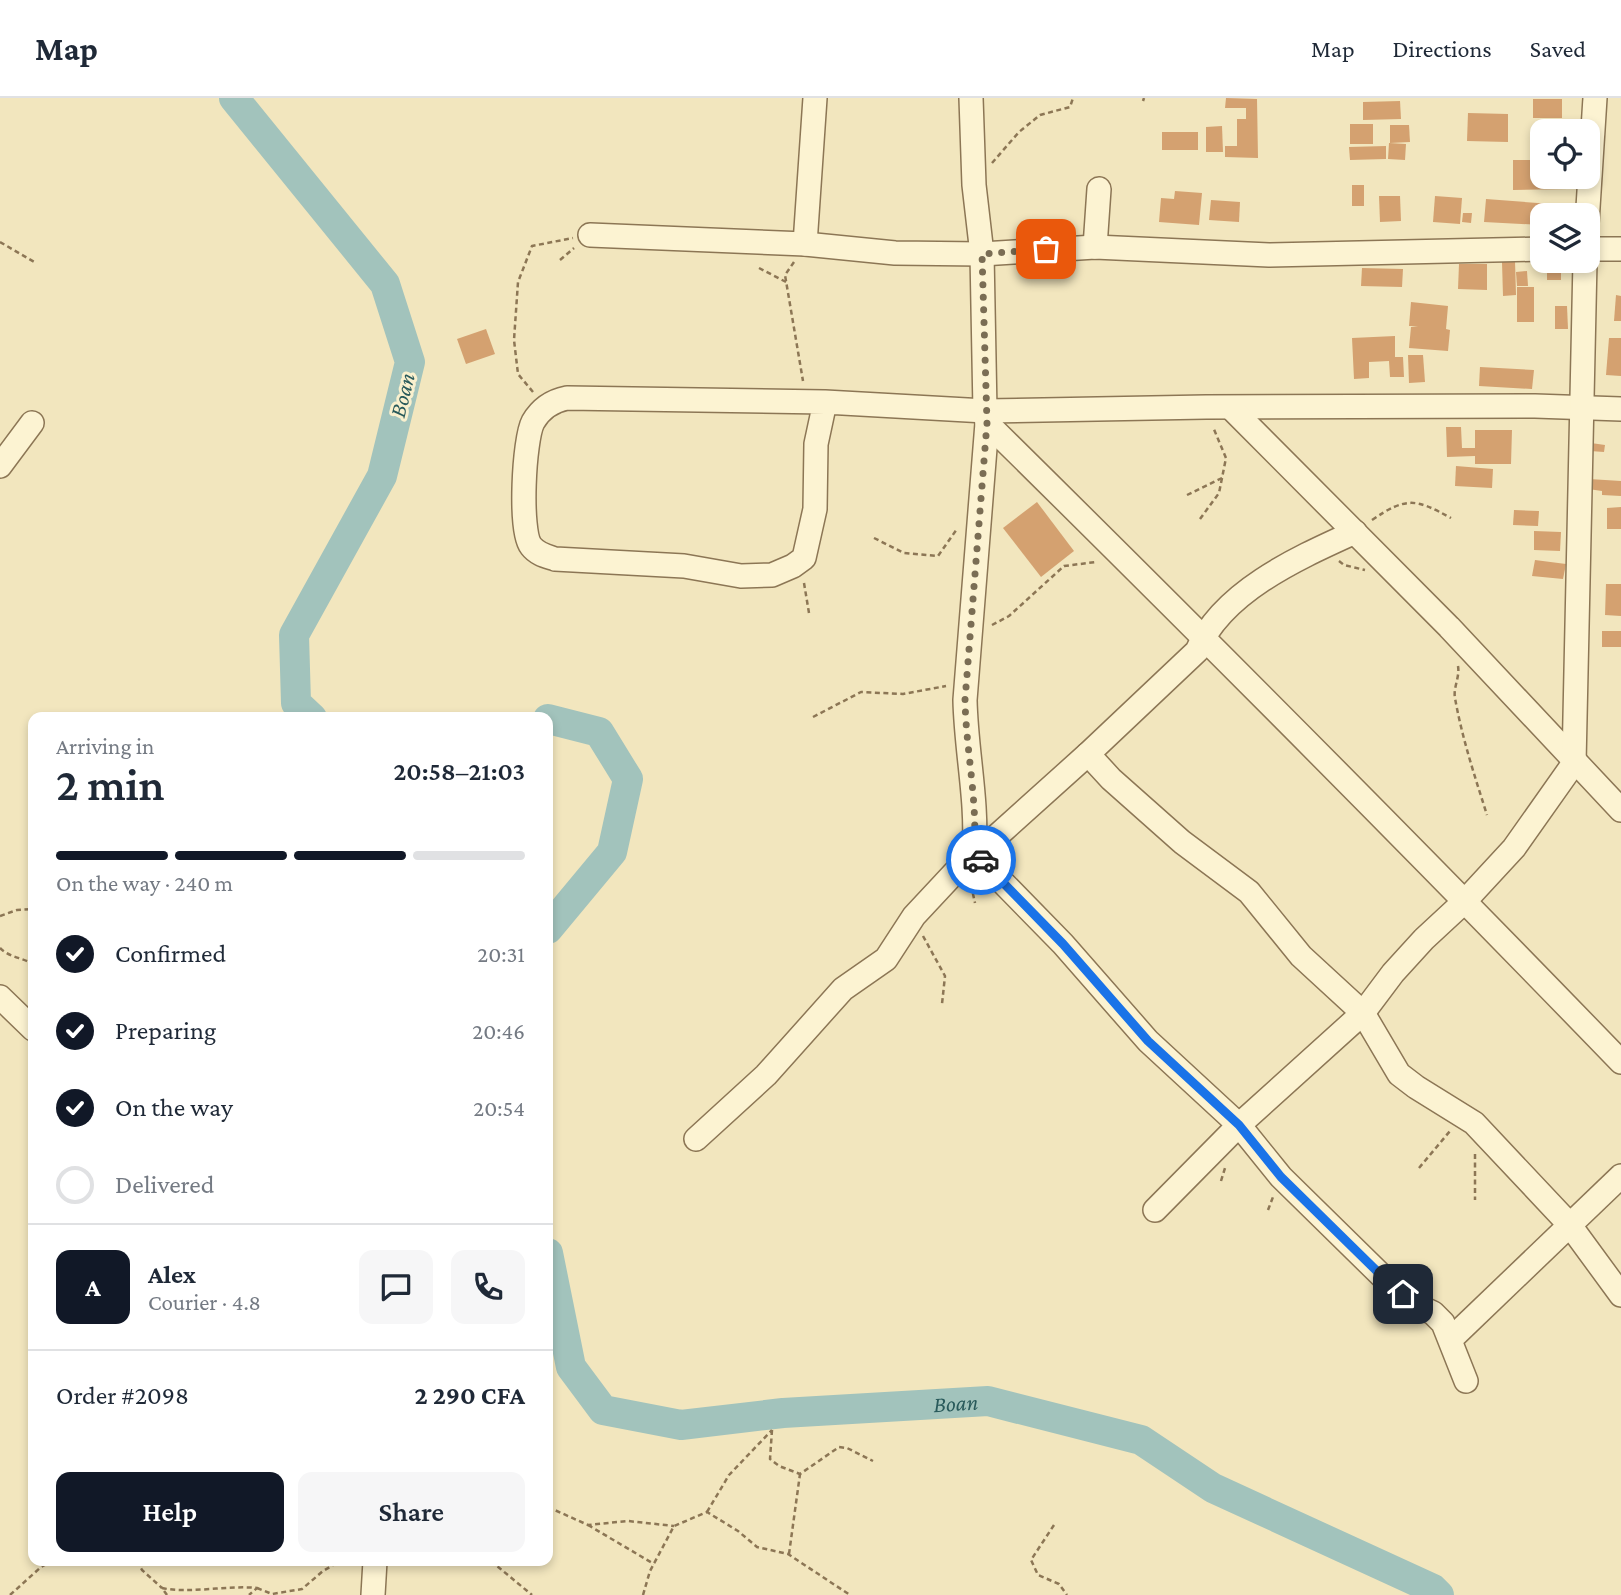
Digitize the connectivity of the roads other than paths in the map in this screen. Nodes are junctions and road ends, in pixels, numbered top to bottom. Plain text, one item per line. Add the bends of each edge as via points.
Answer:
1 (815, 98) edge
2 (971, 98) edge
3 (1595, 98) edge
4 (1099, 189) dead end
5 (1588, 203) edge
6 (590, 235) road end
7 (805, 244) junction
8 (1095, 247) junction
9 (1530, 249) edge
10 (1600, 249) edge
11 (1621, 249) edge
12 (982, 254) junction
13 (1585, 273) edge
14 (816, 402) junction
15 (1231, 408) junction
16 (1581, 409) junction
17 (1621, 409) edge
18 (986, 417) junction
19 (32, 423) dead end
20 (0, 466) edge
21 (1355, 532) junction
22 (1203, 636) junction
23 (1088, 754) junction
24 (1574, 763) junction
25 (1621, 810) edge
26 (974, 853) junction
27 (1465, 901) junction
28 (0, 997) edge
29 (1363, 1013) junction
30 (28, 1024) edge
31 (1621, 1062) edge
32 (1239, 1125) junction
33 (696, 1139) dead end
34 (1621, 1176) edge
35 (1155, 1210) dead end
36 (1569, 1224) junction
37 (1621, 1295) edge
38 (1451, 1339) junction
39 (1466, 1381) dead end
40 (375, 1566) edge
41 (373, 1595) edge

1 - 7 street
2 - 12 street
3 - 5 street
4 - 8 street
6 - 7 street
7 - 12 street via 895,253
8 - 9 street via 1269,255
8 - 12 street
10 - 11 street
12 - 18 street
13 - 16 street
14 - 14 street via 814,509 804,558 793,566 772,575 741,576 684,566 555,559 530,545 524,529 526,454 531,426 555,401
14 - 18 street
15 - 16 street
15 - 18 street
15 - 21 street
16 - 17 street
16 - 24 street
18 - 22 street
18 - 26 street via 967,682
19 - 20 street
21 - 22 street via 1287,564 1232,603
21 - 24 street via 1449,626
22 - 23 street via 1197,651
22 - 27 street
23 - 26 street
23 - 29 street via 1182,842 1249,892 1301,956
24 - 25 street
24 - 27 street via 1514,848
26 - 32 street via 1063,944 1148,1041
26 - 33 street via 913,918 886,959 843,989 766,1075
27 - 29 street via 1401,964
27 - 31 street
28 - 30 street
29 - 32 street
29 - 36 street via 1399,1074 1468,1119
32 - 35 street
32 - 38 street via 1281,1177 1388,1282 1433,1312
34 - 36 street
36 - 37 street
36 - 38 street
38 - 39 street
40 - 41 street

